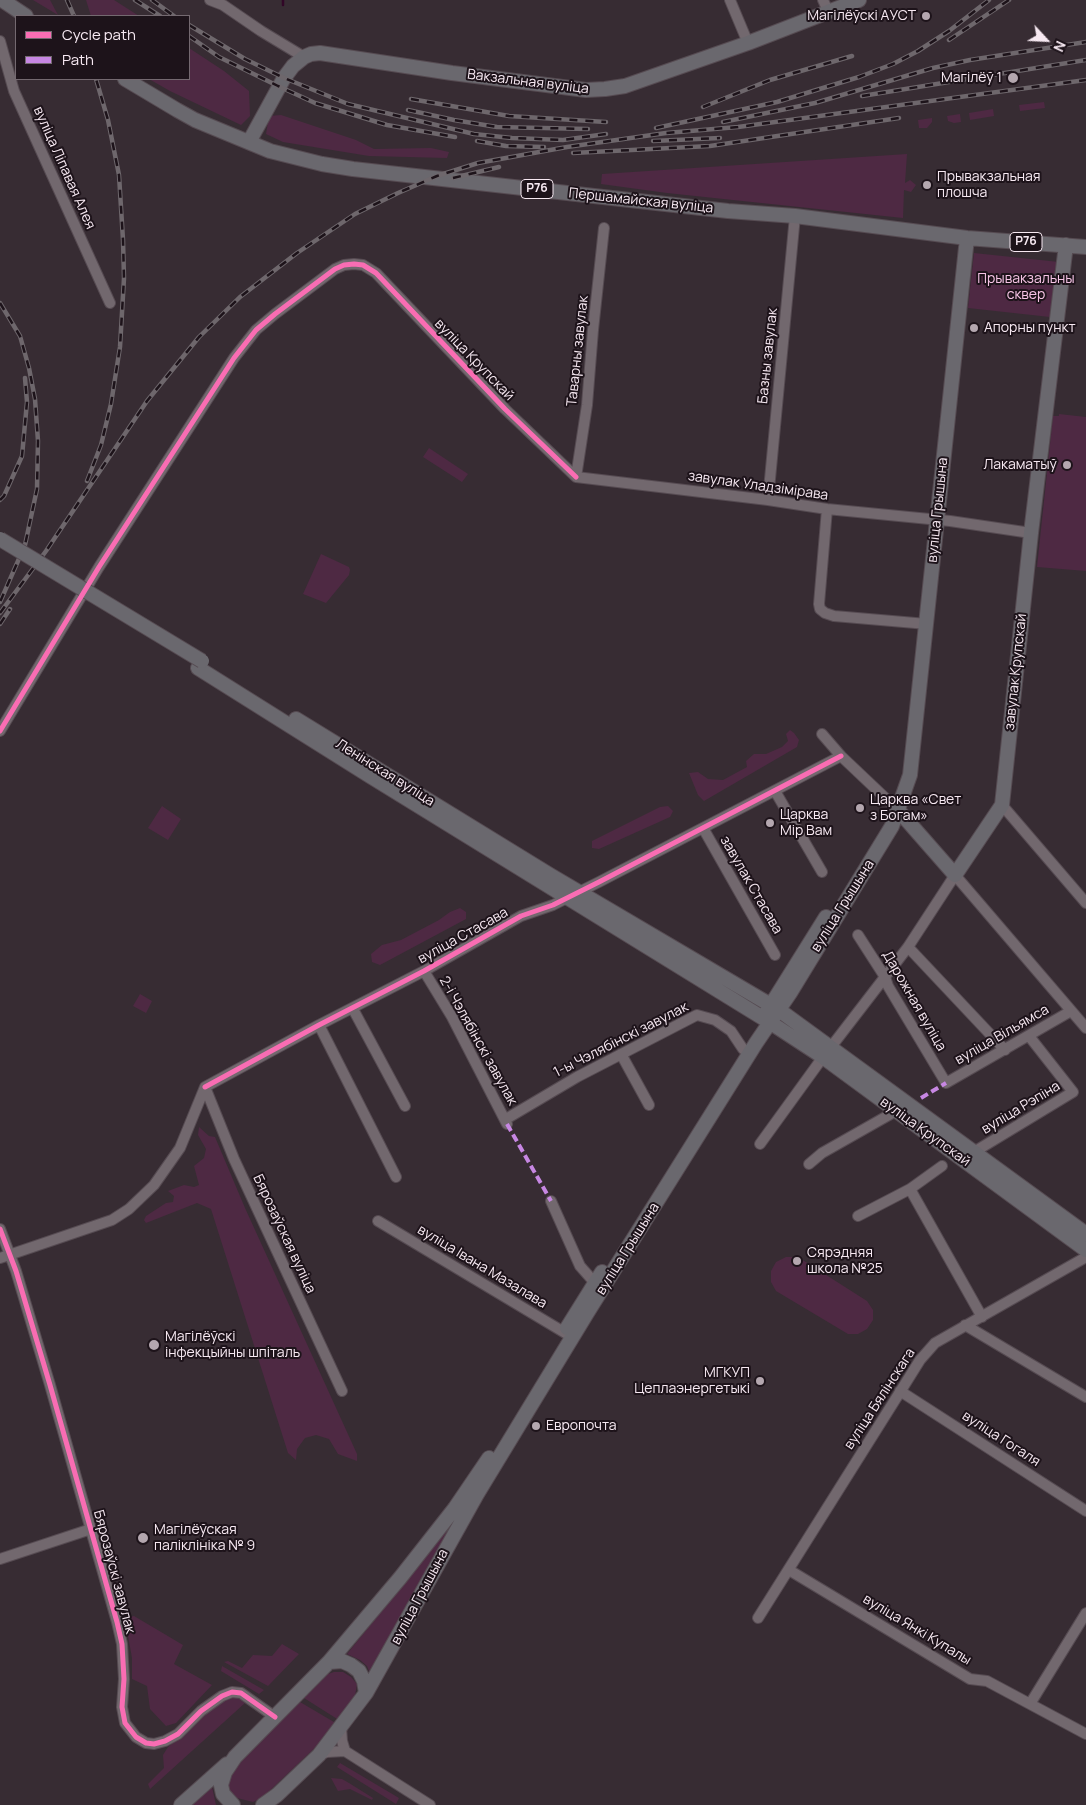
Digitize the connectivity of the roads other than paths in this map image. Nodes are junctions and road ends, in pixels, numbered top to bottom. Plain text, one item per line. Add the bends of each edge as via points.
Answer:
1 (210, 0) edge
2 (730, 0) edge
3 (859, 0) edge
4 (1, 1) edge
5 (222, 3) edge
6 (826, 6) edge
7 (24, 15) edge
8 (0, 41) edge
9 (748, 43) junction
10 (304, 57) junction
11 (127, 80) edge
12 (249, 142) junction
13 (795, 216) junction
14 (604, 228) dead end
15 (966, 238) junction
16 (1066, 244) junction
17 (1086, 246) edge
18 (110, 303) dead end
19 (576, 477) junction
20 (768, 500) junction
21 (828, 509) junction
22 (937, 520) junction
23 (1031, 533) junction
24 (0, 539) edge
25 (0, 549) edge
26 (927, 624) junction
27 (200, 665) junction
28 (0, 730) edge
29 (822, 734) dead end
30 (841, 756) junction
31 (775, 791) junction
32 (1002, 805) junction
33 (898, 810) junction
34 (703, 828) junction
35 (822, 872) dead end
36 (955, 875) junction
37 (573, 894) junction
38 (1086, 903) edge
39 (858, 935) dead end
40 (908, 948) junction
41 (775, 955) dead end
42 (424, 971) junction
43 (885, 977) junction
44 (775, 1008) junction
45 (353, 1009) junction
46 (1071, 1011) junction
47 (766, 1020) junction
48 (320, 1025) junction
49 (1086, 1028) edge
50 (1029, 1036) junction
51 (743, 1049) junction
52 (1005, 1050) junction
53 (827, 1052) junction
54 (621, 1054) junction
55 (946, 1082) joint
56 (205, 1088) junction
57 (649, 1105) dead end
58 (405, 1106) dead end
59 (896, 1111) junction
60 (506, 1122) joint
61 (760, 1144) dead end
62 (974, 1152) junction
63 (809, 1164) dead end
64 (942, 1166) dead end
65 (396, 1177) dead end
66 (910, 1189) junction
67 (551, 1201) dead end
68 (858, 1216) dead end
69 (378, 1220) dead end
70 (0, 1229) edge
71 (1086, 1234) edge
72 (1086, 1250) edge
73 (4, 1256) edge
74 (1086, 1257) edge
75 (595, 1283) junction
76 (982, 1317) junction
77 (965, 1325) junction
78 (569, 1335) junction
79 (342, 1391) dead end
80 (900, 1391) junction
81 (1086, 1397) edge
82 (1086, 1511) edge
83 (91, 1528) junction
84 (0, 1559) edge
85 (789, 1570) junction
86 (1085, 1617) edge
87 (758, 1618) dead end
88 (329, 1662) junction
89 (366, 1693) junction
90 (1030, 1704) junction
91 (275, 1717) junction
92 (341, 1728) junction
93 (1086, 1734) edge
94 (345, 1751) junction
95 (320, 1755) junction
96 (235, 1757) junction
97 (181, 1805) edge
98 (233, 1805) edge
99 (263, 1805) edge
100 (430, 1805) edge

1 - 5 street
2 - 9 street
3 - 6 main road, Вакзальная вуліца
4 - 7 main road
5 - 10 street
6 - 9 main road, Вакзальная вуліца
8 - 18 street, вуліца Ліпавая Алея via 14,91
9 - 10 main road, Вакзальная вуліца via 625,86 597,90 320,53
10 - 12 main road via 278,86
11 - 12 main road, Першамайская вуліца / Р76 via 177,110
12 - 13 main road, Першамайская вуліца / Р76 via 295,158 353,169
13 - 15 main road, Першамайская вуліца / Р76
13 - 20 street, Базны завулак
14 - 19 street, Таварны завулак via 587,405
15 - 16 main road, Першамайская вуліца / Р76
15 - 22 main road, вуліца Грышына
16 - 17 main road, Першамайская вуліца / Р76
16 - 23 main road, завулак Крупскай
19 - 20 street, завулак Уладзімірава
19 - 28 street, вуліца Крупскай via 505,409 376,273 363,265 344,265 256,330 234,358 99,567
20 - 21 street, завулак Уладзімірава
21 - 22 street, завулак Уладзімірава
21 - 26 street via 820,609 834,616
22 - 23 street, завулак Уладзімірава
22 - 26 main road, вуліца Грышына
23 - 32 main road, завулак Крупскай
24 - 27 main road, Ленінская вуліца, bridge
25 - 27 main road, Ленінская вуліца
26 - 33 main road, вуліца Грышына via 910,775
27 - 37 main road, Ленінская вуліца
29 - 30 street
30 - 31 street, вуліца Стасава
30 - 33 street
31 - 34 street, вуліца Стасава
31 - 35 street
32 - 36 main road, завулак Крупскай
32 - 38 street
33 - 36 main road
33 - 44 main road, вуліца Грышына via 884,823
34 - 37 street, вуліца Стасава
34 - 41 street, завулак Стасава
36 - 40 street, завулак Крупскай
36 - 46 street
37 - 42 street, вуліца Стасава via 521,916
37 - 44 main road, Ленінская вуліца
37 - 47 main road, Ленінская вуліца
39 - 43 street, Дарожная вуліца
40 - 43 street, завулак Крупскай
40 - 52 street
42 - 45 street, вуліца Стасава
42 - 60 street, 2-і Чэлябінскі завулак via 452,1016
43 - 53 street, завулак Крупскай
43 - 55 street, Дарожная вуліца
44 - 47 main road, вуліца Грышына
44 - 53 main road, вуліца Крупскай
45 - 48 street, вуліца Стасава
45 - 58 street
46 - 49 street
46 - 50 street, вуліца Вільямса
47 - 51 main road, вуліца Грышына
47 - 53 main road, вуліца Крупскай
47 - 78 main road, вуліца Грышына
48 - 56 street, вуліца Стасава
48 - 65 street
50 - 52 street, вуліца Вільямса
50 - 62 street, вуліца Рэпіна via 1073,1092
51 - 54 street, 1-ы Чэлябінскі завулак via 730,1031 715,1020 697,1015
51 - 75 main road, вуліца Грышына
52 - 55 street, вуліца Вільямса
53 - 59 main road, вуліца Крупскай
53 - 61 street, завулак Крупскай
53 - 62 main road, вуліца Крупскай
54 - 57 street
54 - 60 street, 1-ы Чэлябінскі завулак via 577,1077
56 - 73 street via 180,1148 154,1184 129,1210 112,1220
56 - 79 street, Бярозаўская вуліца via 234,1159
59 - 63 street via 822,1153
59 - 72 main road, вуліца Крупскай
62 - 71 main road, вуліца Крупскай
64 - 66 street
66 - 68 street
66 - 76 street
67 - 75 street via 580,1266
69 - 78 street, вуліца Iвана Мазалава
70 - 73 street, Бярозаўскі завулак
73 - 83 street, Бярозаўскі завулак via 18,1280
74 - 76 street, вуліца Бялінскага
75 - 78 main road, вуліца Грышына
76 - 77 street, вуліца Бялінскага
77 - 80 street, вуліца Бялінскага via 935,1343
77 - 81 street
78 - 88 main road, вуліца Грышына via 455,1508
78 - 89 main road, вуліца Грышына
80 - 82 street, вуліца Гогаля
80 - 85 street, вуліца Бялінскага
83 - 84 street
83 - 91 street, Бярозаўскі завулак via 122,1644 123,1716 131,1732 146,1743 165,1741 178,1734 207,1706 232,1692 241,1693
85 - 87 street, вуліца Бялінскага
85 - 90 street, вуліца Янкі Купалы via 970,1679 987,1681
86 - 90 street
88 - 89 main road via 342,1662 359,1671
88 - 91 main road, вуліца Грышына
89 - 92 main road, вуліца Грышына
90 - 93 street, вуліца Янкі Купалы
91 - 96 main road, вуліца Грышына
92 - 94 street
92 - 95 main road, вуліца Грышына
94 - 95 street
94 - 100 street
95 - 99 main road, вуліца Грышына
96 - 97 main road
96 - 98 main road via 221,1785 223,1794

